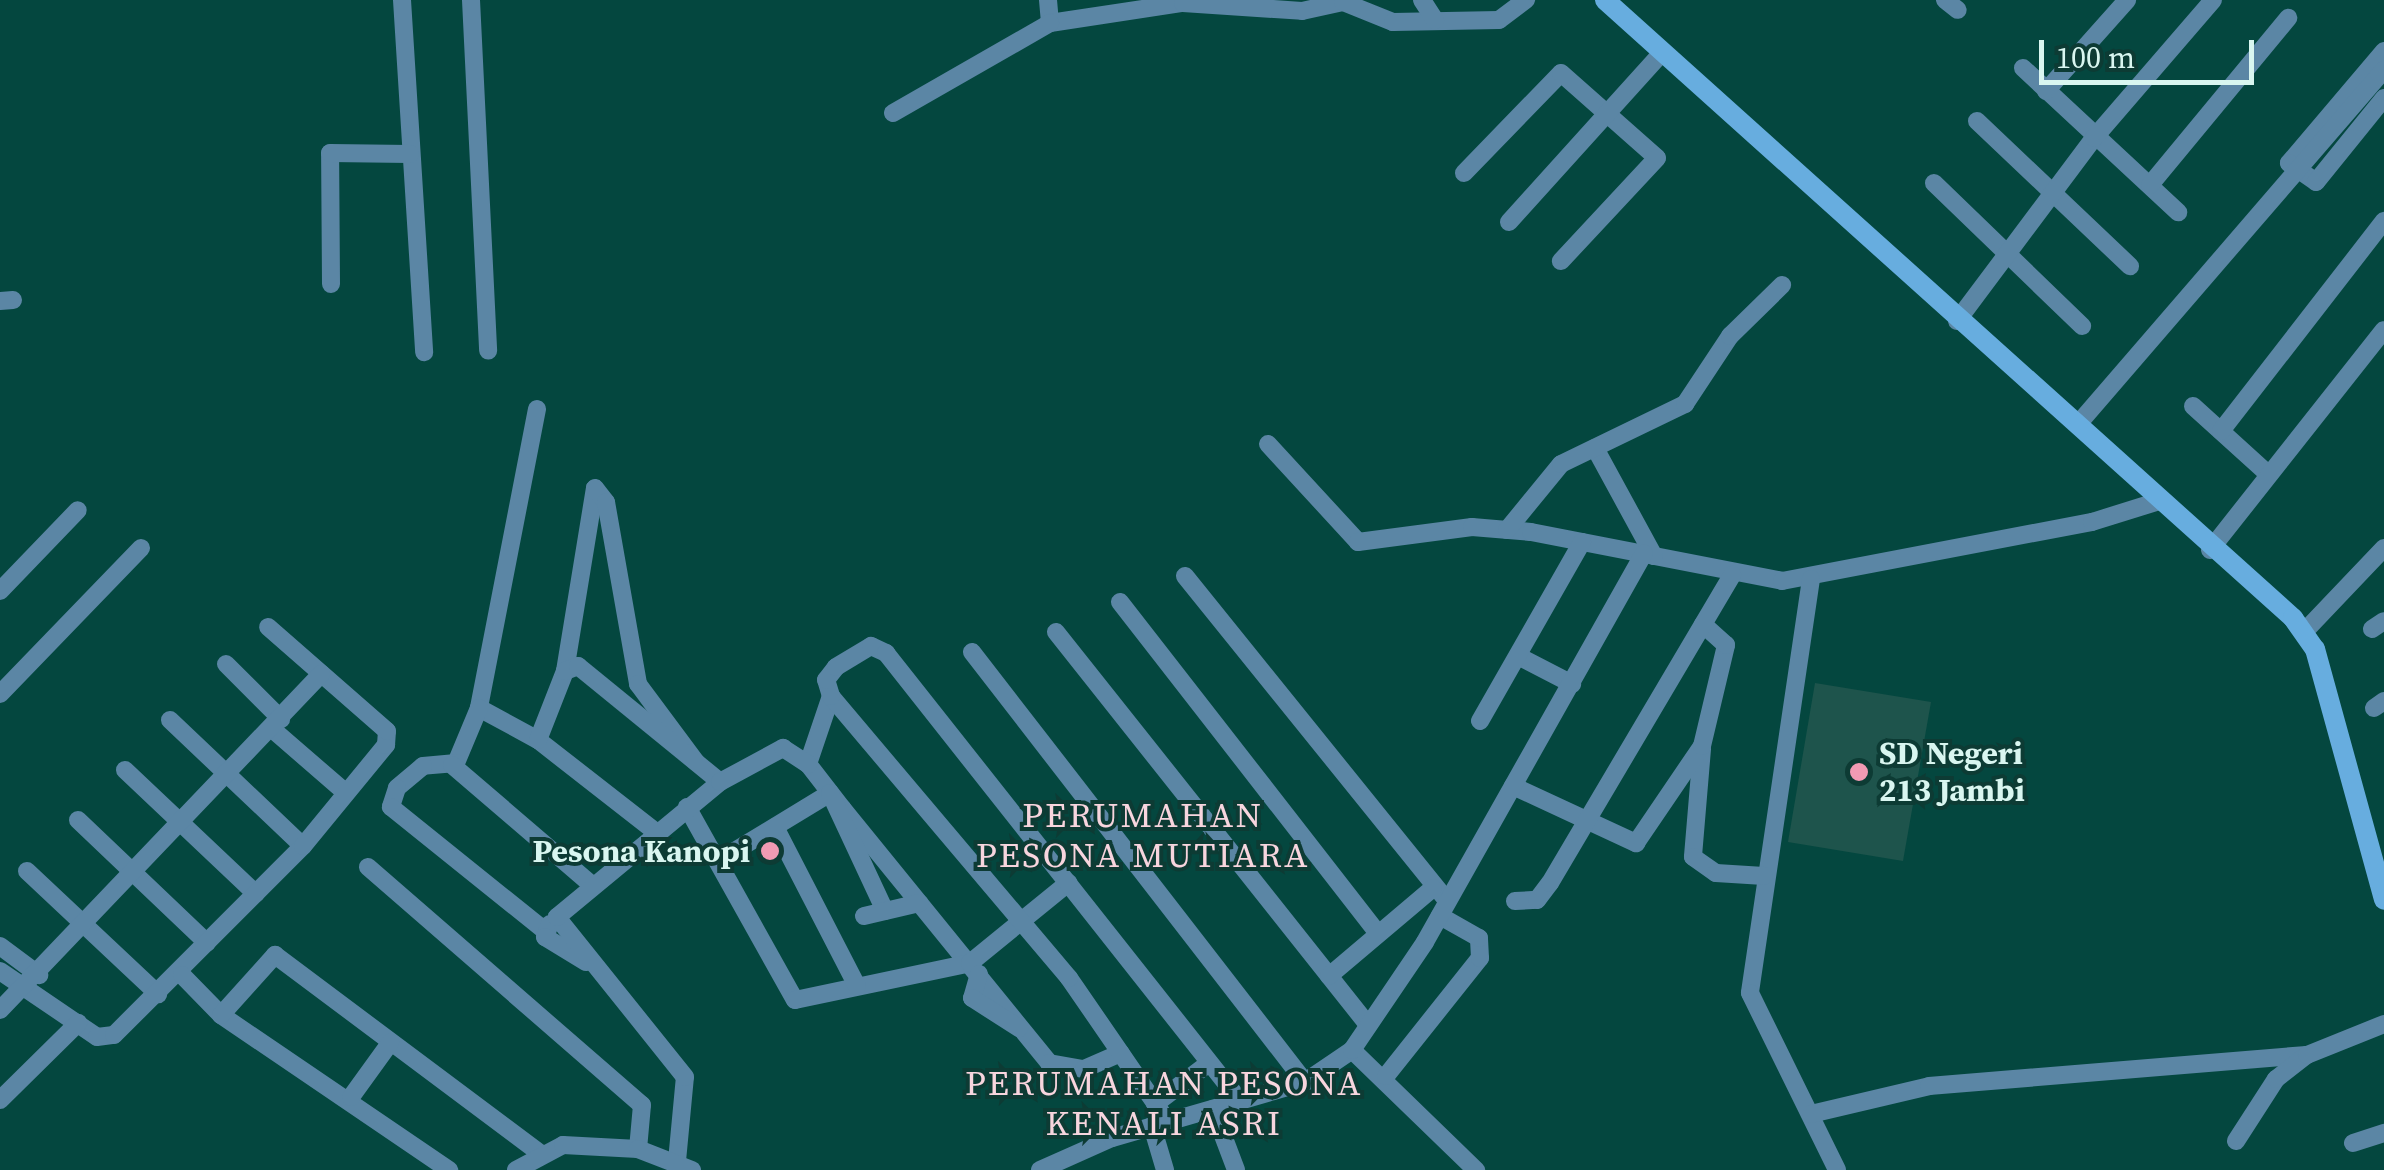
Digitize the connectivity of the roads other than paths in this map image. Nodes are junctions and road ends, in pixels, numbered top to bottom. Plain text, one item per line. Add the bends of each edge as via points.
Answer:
1 (402, 0) edge
2 (470, 0) edge
3 (1048, 0) edge
4 (1422, 0) edge
5 (1485, 0) edge
6 (1526, 0) edge
7 (2127, 0) edge
8 (2213, 0) edge
9 (1617, 4) edge
10 (2288, 18) dead end
11 (1434, 20) junction
12 (1499, 20) junction
13 (1050, 23) junction
14 (2384, 51) edge
15 (1662, 54) junction
16 (2024, 68) dead end
17 (2384, 70) edge
18 (2046, 91) junction
19 (2384, 98) edge
20 (893, 112) dead end
21 (1606, 115) junction
22 (1977, 121) dead end
23 (2094, 138) junction
24 (410, 154) junction
25 (2298, 172) junction
26 (1464, 173) dead end
27 (1934, 183) dead end
28 (2150, 185) junction
29 (2052, 194) junction
30 (2178, 212) dead end
31 (1509, 222) dead end
32 (2384, 222) edge
33 (2006, 254) junction
34 (1561, 261) dead end
35 (2130, 266) dead end
36 (331, 284) dead end
37 (1782, 285) dead end
38 (1957, 320) junction
39 (2082, 326) dead end
40 (2384, 330) edge
41 (488, 351) dead end
42 (424, 352) dead end
43 (2193, 406) dead end
44 (537, 410) dead end
45 (2078, 423) junction
46 (2220, 431) junction
47 (1268, 444) dead end
48 (1594, 448) junction
49 (2267, 472) junction
50 (2158, 501) junction
51 (78, 510) dead end
52 (1507, 530) junction
53 (1582, 542) junction
54 (141, 548) dead end
55 (2384, 548) edge
56 (2210, 550) junction
57 (1649, 555) junction
58 (1732, 574) junction
59 (1185, 576) dead end
60 (1811, 579) junction
61 (0, 591) edge
62 (1120, 602) dead end
63 (1703, 624) junction
64 (268, 627) dead end
65 (1056, 632) dead end
66 (2304, 632) junction
67 (972, 652) dead end
68 (1518, 656) junction
69 (226, 664) dead end
70 (565, 670) junction
71 (321, 674) junction
72 (1572, 684) junction
73 (0, 694) edge
74 (831, 696) junction
75 (479, 708) junction
76 (170, 720) dead end
77 (1480, 721) dead end
78 (276, 723) junction
79 (538, 740) junction
80 (1702, 746) junction
81 (696, 762) junction
82 (808, 764) junction
83 (452, 765) junction
84 (125, 770) dead end
85 (227, 777) junction
86 (720, 782) junction
87 (1513, 786) junction
88 (346, 792) junction
89 (830, 793) junction
90 (688, 808) junction
91 (78, 820) dead end
92 (1586, 822) junction
93 (182, 826) junction
94 (775, 827) junction
95 (657, 833) junction
96 (303, 846) junction
97 (720, 860) junction
98 (368, 866) dead end
99 (26, 871) dead end
100 (1764, 876) junction
101 (2380, 876) edge
102 (133, 878) junction
103 (1068, 883) junction
104 (593, 886) junction
105 (256, 894) junction
106 (1440, 900) junction
107 (2384, 900) edge
108 (1515, 901) dead end
109 (920, 902) junction
110 (885, 911) junction
111 (864, 916) dead end
112 (550, 923) junction
113 (1023, 923) junction
114 (85, 928) junction
115 (1378, 934) junction
116 (208, 943) junction
117 (0, 946) edge
118 (975, 968) junction
119 (0, 971) edge
120 (182, 975) junction
121 (1329, 976) junction
122 (32, 981) junction
123 (857, 986) junction
124 (158, 994) junction
125 (0, 1010) edge
126 (221, 1015) junction
127 (78, 1023) junction
128 (2384, 1024) edge
129 (1368, 1026) junction
130 (390, 1043) junction
131 (1352, 1050) junction
132 (1121, 1053) junction
133 (2307, 1055) junction
134 (1209, 1062) junction
135 (1386, 1076) junction
136 (1305, 1082) junction
137 (351, 1098) junction
138 (0, 1100) edge
139 (1240, 1101) junction
140 (1156, 1104) junction
141 (1212, 1109) junction
142 (1810, 1114) junction
143 (1160, 1124) junction
144 (2384, 1133) edge
145 (2236, 1141) dead end
146 (2353, 1143) dead end
147 (638, 1149) junction
148 (540, 1153) junction
149 (684, 1165) edge
150 (449, 1170) edge
151 (516, 1170) edge
152 (1040, 1170) edge
153 (1165, 1170) edge
154 (1236, 1170) edge
155 (1476, 1170) edge
156 (1837, 1170) edge

1 - 24 street
2 - 41 street
3 - 13 street
4 - 11 street
5 - 12 street
6 - 12 street
7 - 18 street
8 - 23 street
9 - 15 street
10 - 28 street
11 - 12 street
11 - 13 street via 1392,22 1343,2 1302,12 1183,3
13 - 20 street
14 - 25 street via 2290,158
15 - 21 street
15 - 38 street
16 - 18 street
17 - 25 street
18 - 23 street
19 - 25 street via 2324,177
21 - 26 street via 1561,73
21 - 31 street
21 - 34 street via 1656,158
22 - 29 street
23 - 28 street
23 - 29 street
24 - 36 street via 330,153
24 - 42 street
25 - 45 street
27 - 33 street
28 - 30 street
29 - 33 street
29 - 35 street
32 - 46 street
33 - 38 street
33 - 39 street
37 - 48 street via 1730,336 1685,404
38 - 45 street
40 - 49 street
43 - 46 street
44 - 75 street
45 - 50 street
46 - 49 street
47 - 52 street via 1358,542
48 - 52 street via 1561,464
48 - 57 street
49 - 56 street
50 - 56 street
50 - 60 street
51 - 61 street
52 - 53 street
53 - 57 street
53 - 68 street
54 - 73 street
55 - 66 street
56 - 66 street
57 - 58 street
57 - 72 street
58 - 60 street
58 - 63 street
59 - 106 street
60 - 100 street
62 - 115 street
63 - 80 street via 1726,645
63 - 92 street
64 - 71 street
65 - 121 street
66 - 101 street
67 - 136 street
68 - 72 street
68 - 77 street
69 - 78 street
70 - 79 street
70 - 81 street via 586,669
70 - 81 street via 595,488 606,502 638,684
71 - 78 street
71 - 88 street via 388,737
72 - 87 street
74 - 82 street
74 - 103 street via 829,673 879,647
74 - 113 street
75 - 79 street
75 - 83 street
76 - 85 street
78 - 85 street
78 - 88 street
79 - 95 street
80 - 92 street via 1636,843
80 - 100 street via 1693,857 1716,873
81 - 86 street
82 - 86 street via 783,748
82 - 89 street
83 - 104 street
83 - 112 street via 423,766 397,788 392,807
84 - 93 street
85 - 93 street
85 - 96 street
86 - 90 street
87 - 92 street
87 - 106 street
88 - 96 street
89 - 94 street
89 - 109 street
89 - 110 street
90 - 95 street
90 - 97 street
91 - 102 street
92 - 108 street via 1537,900
93 - 102 street
93 - 105 street
94 - 97 street
94 - 123 street
95 - 104 street
96 - 105 street
97 - 123 street via 792,998
98 - 147 street via 642,1105
99 - 114 street
100 - 142 street via 1750,993
101 - 107 street
102 - 114 street
102 - 116 street
103 - 113 street
103 - 134 street
104 - 112 street
105 - 116 street
106 - 115 street
106 - 129 street
106 - 135 street via 1479,938 1480,958
109 - 110 street
109 - 118 street
110 - 111 street
112 - 149 street via 685,1077
113 - 118 street
113 - 132 street
114 - 122 street
114 - 124 street
115 - 121 street
116 - 120 street
117 - 122 street
118 - 123 street
118 - 132 street via 972,998 1024,1030 1061,1070
119 - 122 street
120 - 124 street
120 - 126 street
121 - 129 street
122 - 125 street
122 - 127 street
124 - 127 street via 105,1040
126 - 130 street via 275,955
126 - 137 street
127 - 138 street
128 - 133 street
129 - 131 street
130 - 137 street
130 - 148 street
131 - 135 street
131 - 136 street
132 - 140 street
133 - 142 street via 1928,1086
133 - 145 street via 2265,1092
134 - 139 street
134 - 140 street
135 - 155 street
136 - 139 street
137 - 150 street
139 - 141 street
140 - 143 street
141 - 143 street
141 - 154 street
142 - 156 street
143 - 152 street
143 - 153 street
144 - 146 street
147 - 148 street via 562,1145
147 - 149 street
148 - 151 street

